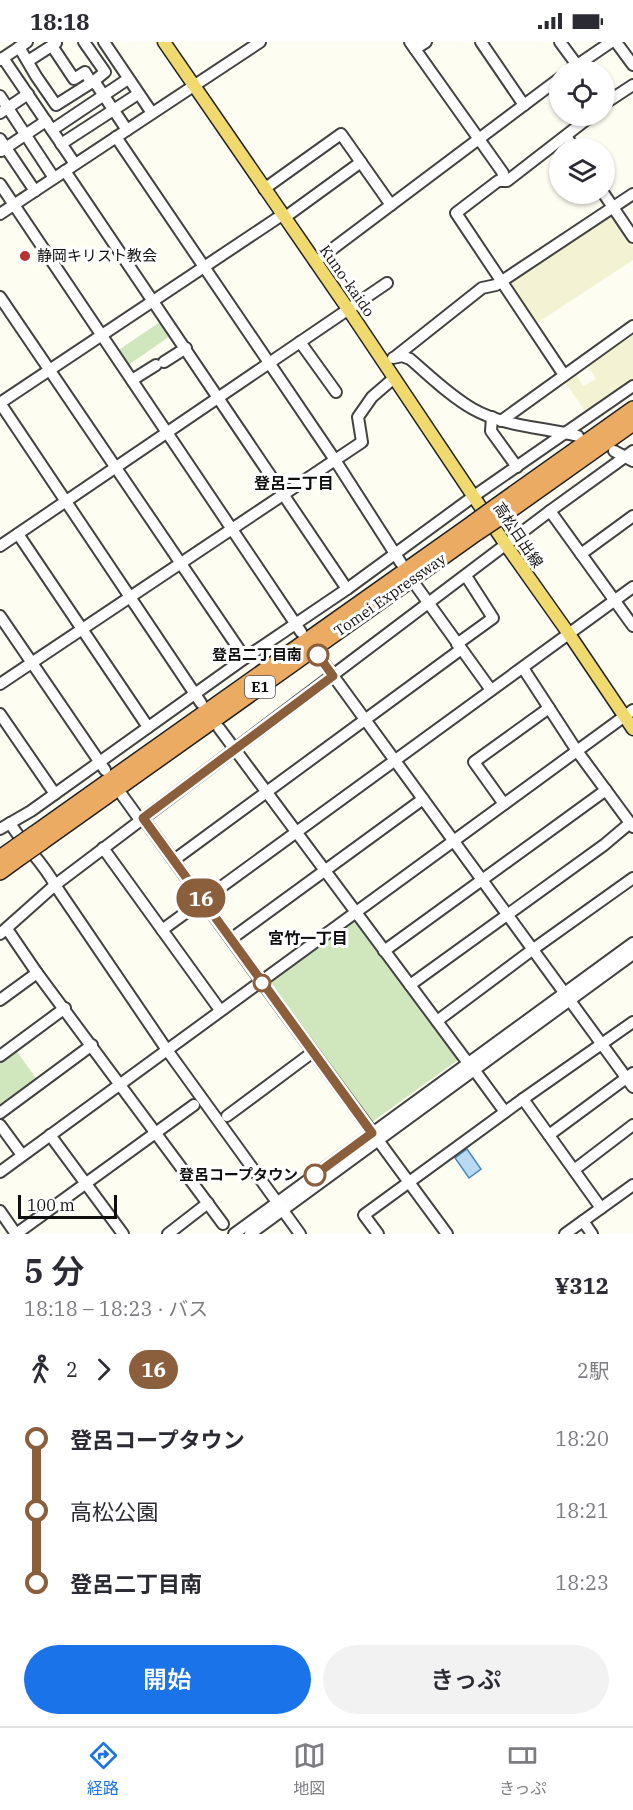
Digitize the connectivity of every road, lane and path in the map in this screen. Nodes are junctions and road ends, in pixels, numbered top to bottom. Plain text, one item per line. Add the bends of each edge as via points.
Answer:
1 (84, 42) edge
2 (104, 42) edge
3 (164, 42) edge
4 (260, 42) edge
5 (426, 42) edge
6 (481, 42) edge
7 (560, 42) edge
8 (611, 42) edge
9 (616, 42) edge
10 (54, 44) edge
11 (23, 45) edge
12 (413, 46) edge
13 (2, 59) edge
14 (569, 60) edge
15 (585, 60) edge
16 (28, 61) junction
17 (119, 64) junction
18 (633, 65) edge
19 (105, 72) junction
20 (36, 76) junction
21 (128, 79) junction
22 (92, 81) junction
23 (193, 85) junction
24 (633, 85) edge
25 (549, 86) edge
26 (46, 91) junction
27 (27, 93) junction
28 (138, 94) junction
29 (0, 96) edge
30 (103, 96) junction
31 (615, 97) edge
32 (68, 98) junction
33 (56, 105) junction
34 (524, 105) junction
35 (4, 110) edge
36 (113, 111) junction
37 (78, 112) junction
38 (152, 112) junction
39 (46, 122) junction
40 (578, 126) edge
41 (127, 130) junction
42 (26, 134) junction
43 (566, 136) joint
44 (116, 137) junction
45 (477, 139) junction
46 (61, 144) junction
47 (2, 146) edge
48 (361, 162) junction
49 (70, 167) junction
50 (54, 177) junction
51 (502, 181) junction
52 (0, 184) edge
53 (264, 189) junction
54 (35, 191) junction
55 (633, 194) edge
56 (611, 204) edge
57 (14, 205) junction
58 (391, 205) junction
59 (613, 207) junction
60 (0, 213) edge
61 (283, 216) junction
62 (633, 237) edge
63 (315, 262) junction
64 (204, 267) junction
65 (502, 281) junction
66 (387, 283) dead end
67 (0, 297) edge
68 (153, 300) junction
69 (348, 309) junction
70 (633, 326) edge
71 (102, 336) junction
72 (300, 342) junction
73 (186, 348) junction
74 (380, 356) junction
75 (395, 357) junction
76 (269, 363) junction
77 (49, 370) junction
78 (564, 375) junction
79 (394, 378) junction
80 (132, 380) junction
81 (633, 386) edge
82 (336, 392) dead end
83 (219, 398) junction
84 (0, 403) edge
85 (633, 409) edge
86 (496, 419) junction
87 (633, 423) edge
88 (166, 432) junction
89 (566, 433) junction
90 (578, 436) dead end
91 (614, 451) dead end
92 (630, 456) edge
93 (335, 460) junction
94 (115, 467) junction
95 (517, 467) junction
96 (284, 494) junction
97 (474, 496) junction
98 (66, 500) junction
99 (499, 511) junction
100 (550, 511) junction
101 (633, 516) edge
102 (232, 529) junction
103 (18, 534) junction
104 (506, 545) junction
105 (0, 546) edge
106 (581, 554) junction
107 (399, 559) junction
108 (180, 564) junction
109 (466, 576) junction
110 (417, 587) dead end
111 (633, 587) edge
112 (347, 589) junction
113 (130, 597) junction
114 (614, 600) junction
115 (429, 603) junction
116 (0, 616) edge
117 (633, 626) edge
118 (299, 628) junction
119 (82, 629) junction
120 (569, 634) junction
121 (459, 647) junction
122 (318, 655) dead end
123 (245, 658) junction
124 (31, 663) junction
125 (523, 668) junction
126 (333, 676) junction
127 (0, 684) edge
128 (491, 690) junction
129 (198, 698) junction
130 (549, 708) junction
131 (628, 713) edge
132 (0, 714) edge
133 (365, 719) junction
134 (148, 727) junction
135 (219, 728) dead end
136 (633, 729) edge
137 (234, 749) junction
138 (577, 751) junction
139 (395, 760) junction
140 (102, 766) junction
141 (606, 790) junction
142 (266, 791) junction
143 (54, 794) junction
144 (122, 795) dead end
145 (423, 799) junction
146 (504, 804) junction
147 (142, 819) junction
148 (4, 825) edge
149 (632, 825) edge
150 (296, 832) junction
151 (453, 840) junction
152 (104, 848) junction
153 (25, 853) junction
154 (0, 858) edge
155 (174, 860) junction
156 (325, 871) junction
157 (0, 872) edge
158 (633, 878) edge
159 (482, 880) junction
160 (55, 885) junction
161 (203, 901) junction
162 (355, 912) junction
163 (507, 915) junction
164 (3, 930) edge
165 (162, 930) junction
166 (231, 939) junction
167 (633, 943) edge
168 (532, 950) junction
169 (384, 951) junction
170 (633, 954) edge
171 (37, 973) junction
172 (261, 981) junction
173 (410, 985) junction
174 (567, 997) junction
175 (0, 1000) edge
176 (65, 1008) junction
177 (220, 1010) junction
178 (437, 1021) junction
179 (633, 1022) edge
180 (601, 1044) junction
181 (92, 1046) junction
182 (167, 1050) junction
183 (313, 1053) junction
184 (0, 1056) edge
185 (471, 1067) junction
186 (630, 1075) edge
187 (120, 1083) junction
188 (633, 1087) edge
189 (523, 1099) junction
190 (194, 1106) dead end
191 (505, 1112) junction
192 (0, 1113) edge
193 (227, 1116) dead end
194 (0, 1125) edge
195 (633, 1125) edge
196 (157, 1132) junction
197 (50, 1135) junction
198 (549, 1135) junction
199 (375, 1137) junction
200 (22, 1155) junction
201 (574, 1170) junction
202 (0, 1172) edge
203 (410, 1182) junction
204 (86, 1183) junction
205 (633, 1185) edge
206 (208, 1203) junction
207 (280, 1207) junction
208 (601, 1208) junction
209 (0, 1211) edge
210 (583, 1221) junction
211 (224, 1224) dead end
212 (123, 1234) edge
213 (168, 1234) edge
214 (234, 1234) edge
215 (250, 1234) edge
216 (300, 1234) edge
217 (378, 1234) edge
218 (447, 1234) edge
219 (566, 1234) edge
220 (592, 1234) edge

1 - 19 street
2 - 17 street
3 - 23 main road, Kuno-kaido
4 - 23 street
5 - 12 street
6 - 34 street
7 - 14 street
8 - 15 street
9 - 18 street
10 - 16 street
10 - 22 street via 74,79 85,72
11 - 13 street
11 - 16 street
12 - 45 street
13 - 27 street
16 - 20 street
17 - 19 street
17 - 21 street
19 - 22 street
20 - 26 street
20 - 27 street
21 - 28 street
21 - 30 street
22 - 30 street
22 - 32 street
23 - 38 street
23 - 53 main road, Kuno-kaido
24 - 31 street
25 - 34 street
26 - 27 street
26 - 33 street
27 - 35 street
27 - 39 street
28 - 36 street
28 - 38 street
29 - 35 street
30 - 36 street
30 - 37 street
32 - 33 street
32 - 37 street
33 - 39 street
34 - 45 street
35 - 42 street
36 - 41 street
36 - 46 street
37 - 39 street
38 - 41 street
39 - 42 street
39 - 46 street
40 - 43 street
41 - 44 street
42 - 47 street
42 - 50 street
43 - 51 street
44 - 49 street
44 - 64 street
45 - 51 street via 503,173
45 - 58 street
46 - 49 street
47 - 54 street
48 - 53 street via 341,134
48 - 58 street
48 - 61 street
49 - 50 street
49 - 68 street
50 - 54 street
51 - 65 street via 456,213
52 - 57 street
53 - 61 main road, Kuno-kaido
54 - 57 street
55 - 59 street
56 - 59 street
57 - 60 street
57 - 71 street
58 - 63 street
59 - 62 street
59 - 65 street
61 - 63 main road, Kuno-kaido
61 - 64 street
63 - 69 main road, Kuno-kaido
64 - 68 street
64 - 76 street
65 - 75 street via 482,288
65 - 78 street
66 - 69 street
67 - 77 street
68 - 71 street
68 - 73 street
69 - 72 street
69 - 74 main road, Kuno-kaido
70 - 78 street
71 - 77 street
71 - 80 street
72 - 76 street
72 - 82 street
73 - 80 street
73 - 83 street
74 - 75 street
74 - 79 main road, 高松日出線
75 - 86 street via 410,359 457,399
76 - 83 street
76 - 93 street
77 - 84 street
77 - 94 street
78 - 86 street
79 - 93 street via 358,417 362,442
79 - 97 main road, 高松日出線
80 - 88 street
81 - 89 street
83 - 88 street
83 - 96 street
84 - 98 street
85 - 99 highway, Tomei Expressway / E1
86 - 89 street
86 - 95 street via 491,431
87 - 99 highway, Tomei Expressway / E1
88 - 94 street
88 - 102 street
89 - 90 street
89 - 95 street
91 - 92 street
92 - 100 street
93 - 96 street
93 - 107 street
94 - 98 street
94 - 108 street
95 - 97 street
96 - 102 street
96 - 112 street
97 - 104 main road, 高松日出線
97 - 107 street
98 - 103 street
98 - 113 street
99 - 153 highway, Tomei Expressway / E1, bridge via 38,838
100 - 104 street
100 - 106 street
101 - 106 street
102 - 108 street
102 - 118 street
103 - 105 street
103 - 119 street
104 - 109 street
104 - 120 main road, 高松日出線
106 - 114 street
107 - 112 street
108 - 113 street
108 - 123 street
109 - 115 street
109 - 121 street via 493,618
110 - 115 street
111 - 114 street
112 - 118 street
113 - 119 street
113 - 129 street
114 - 117 street
114 - 120 street
115 - 121 street
115 - 126 street
116 - 124 street
118 - 123 street
119 - 124 street
119 - 134 street
120 - 125 street
120 - 131 main road, 高松日出線
121 - 128 street
121 - 133 street
122 - 126 street
123 - 129 street
124 - 127 street
124 - 140 street
125 - 128 street
125 - 130 street
126 - 133 street
126 - 137 street
128 - 139 street
129 - 134 street
130 - 138 street
130 - 146 street via 474,762
131 - 136 main road, 高松日出線
131 - 138 street
132 - 143 street
133 - 139 street
133 - 142 street
134 - 140 street
135 - 137 street
137 - 142 street
137 - 147 street
138 - 141 street
138 - 146 street
139 - 145 street
139 - 150 street
140 - 143 street
141 - 149 street
141 - 159 street
142 - 150 street
142 - 155 street
143 - 148 street
144 - 147 street
145 - 151 street
145 - 156 street
146 - 151 street
147 - 152 street
147 - 155 street
148 - 153 street via 24,845
149 - 163 street
150 - 156 street
150 - 161 street
151 - 159 street
151 - 162 street
152 - 160 street
152 - 165 street
153 - 154 highway, Tomei Expressway / E1
153 - 157 highway, Tomei Expressway / E1
153 - 160 street via 45,867
155 - 161 street
156 - 162 street
156 - 166 street
158 - 168 street
159 - 163 street
159 - 169 street
160 - 164 street
160 - 182 street
161 - 165 street
161 - 166 street
162 - 169 street
162 - 172 street
163 - 168 street
163 - 173 street
164 - 171 street
165 - 177 street
166 - 172 street
167 - 174 street
168 - 174 street
168 - 178 street
169 - 173 street
170 - 174 street
171 - 175 street
171 - 176 street
172 - 177 street
172 - 183 street
173 - 178 street
174 - 180 street
174 - 185 street
176 - 181 street
176 - 184 street
177 - 182 street
178 - 185 street
179 - 180 street
180 - 186 street
180 - 189 street
181 - 187 street
181 - 192 street
182 - 187 street
182 - 207 street
183 - 193 street
183 - 199 street
185 - 191 street
185 - 199 street
186 - 188 street
186 - 198 street
187 - 196 street
187 - 197 street
189 - 191 street
189 - 198 street
190 - 196 street
191 - 203 street
194 - 200 street
195 - 201 street
196 - 204 street
196 - 206 street
197 - 200 street
197 - 204 street
198 - 201 street
199 - 203 street
199 - 207 street
200 - 202 street
201 - 208 street
203 - 217 street via 364,1215
203 - 218 street
204 - 209 street via 16,1234
204 - 212 street
205 - 208 street
206 - 211 street
206 - 213 street
207 - 214 street
207 - 215 street
207 - 216 street
208 - 210 street
210 - 219 street
210 - 220 street

